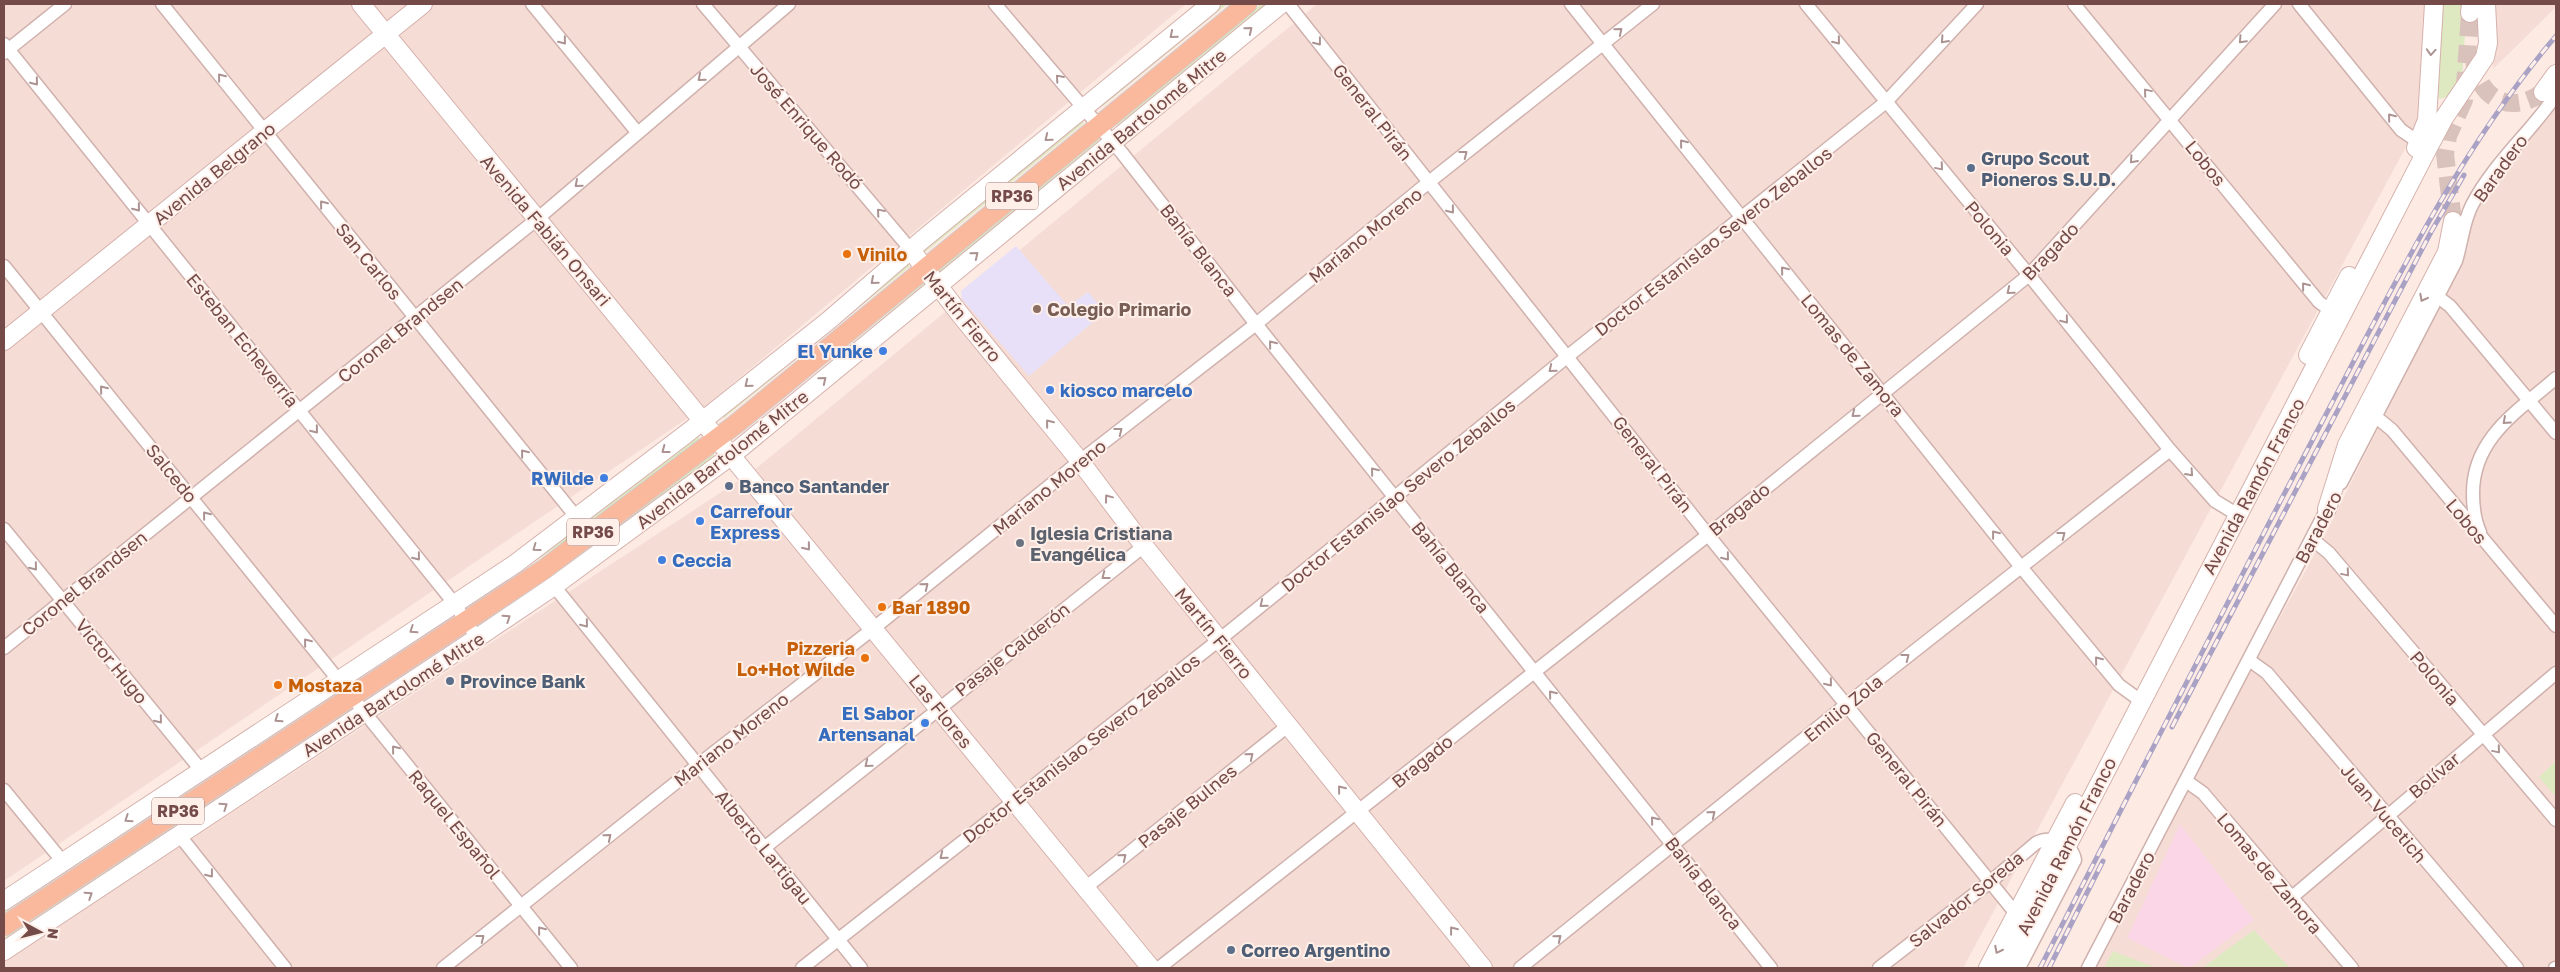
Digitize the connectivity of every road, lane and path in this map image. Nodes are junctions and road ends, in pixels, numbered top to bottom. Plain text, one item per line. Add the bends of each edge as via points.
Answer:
1 (65, 4) edge
2 (162, 4) edge
3 (361, 4) edge
4 (424, 4) edge
5 (532, 4) edge
6 (703, 4) edge
7 (789, 4) edge
8 (1211, 4) edge
9 (1247, 4) edge
10 (1281, 4) edge
11 (1288, 4) edge
12 (1571, 4) edge
13 (1653, 4) edge
14 (1806, 4) edge
15 (1977, 4) edge
16 (2074, 4) edge
17 (2275, 4) edge
18 (2299, 4) edge
19 (2434, 4) edge
20 (1001, 6) edge
21 (2476, 7) edge
22 (386, 34) junction
23 (1603, 44) junction
24 (739, 47) junction
25 (5, 49) edge
26 (2556, 74) edge
27 (2552, 97) edge
28 (1886, 102) junction
29 (1085, 108) junction
30 (2170, 119) junction
31 (1099, 124) junction
32 (265, 131) junction
33 (637, 132) junction
34 (1113, 142) junction
35 (2423, 145) junction
36 (1429, 182) junction
37 (1743, 219) junction
38 (536, 220) junction
39 (2453, 221) tunnel mouth
40 (150, 224) junction
41 (911, 250) junction
42 (4, 266) edge
43 (924, 268) junction
44 (2029, 275) junction
45 (937, 286) junction
46 (2438, 297) junction
47 (40, 312) junction
48 (2336, 314) junction
49 (415, 319) junction
50 (1256, 324) junction
51 (4, 341) edge
52 (1568, 356) junction
53 (2556, 378) edge
54 (1882, 392) junction
55 (2529, 402) junction
56 (299, 410) junction
57 (2376, 417) junction
58 (704, 420) junction
59 (2556, 433) edge
60 (718, 439) junction
61 (2170, 450) junction
62 (732, 455) junction
63 (1080, 461) junction
64 (192, 497) junction
65 (1395, 498) junction
66 (2473, 505) junction
67 (2327, 509) junction
68 (2457, 510) junction
69 (2233, 512) junction
70 (577, 518) junction
71 (4, 529) edge
72 (1708, 535) junction
73 (2312, 539) junction
74 (2485, 543) junction
75 (1144, 546) junction
76 (2021, 567) junction
77 (554, 586) junction
78 (62, 601) junction
79 (454, 602) junction
80 (465, 620) junction
81 (2556, 626) edge
82 (874, 628) junction
83 (477, 638) junction
84 (1219, 640) junction
85 (4, 648) edge
86 (2249, 660) junction
87 (1534, 671) junction
88 (2556, 673) edge
89 (338, 680) junction
90 (351, 697) junction
91 (2136, 698) junction
92 (1847, 704) junction
93 (938, 707) junction
94 (364, 712) junction
95 (1289, 725) junction
96 (2483, 734) junction
97 (698, 765) junction
98 (201, 770) junction
99 (2186, 781) junction
100 (4, 790) edge
101 (1013, 800) junction
102 (1358, 812) junction
103 (2386, 816) junction
104 (2556, 820) edge
105 (180, 836) junction
106 (2061, 843) junction
107 (1674, 845) junction
108 (764, 848) junction
109 (63, 862) junction
110 (1990, 882) junction
111 (1085, 888) junction
112 (2291, 898) junction
113 (4, 901) edge
114 (522, 907) junction
115 (2021, 921) junction
116 (4, 926) edge
117 (838, 940) junction
118 (4, 950) edge
119 (2028, 950) junction
120 (284, 968) edge
121 (443, 968) edge
122 (571, 968) edge
123 (802, 968) edge
124 (861, 968) edge
125 (1151, 968) edge
126 (1159, 968) edge
127 (1483, 968) edge
128 (1520, 968) edge
129 (1771, 968) edge
130 (1879, 968) edge
131 (1988, 968) edge
132 (2004, 968) edge
133 (2019, 968) edge
134 (2088, 968) edge
135 (2352, 968) edge
136 (2517, 968) edge

1 - 25 street
32 -> 2 street, San Carlos
3 - 22 street, Avenida Fabián Onsari
4 - 22 street, Avenida Belgrano
5 -> 33 street
6 - 24 street, José Enrique Rodó
7 - 24 street, Coronel Brandsen
8 -> 29 street
9 - 31 main road, Avenida Bartolomé Mitre / RP36
34 -> 10 street, Avenida Bartolomé Mitre
11 -> 36 street, General Pirán
12 - 23 street, Lomas de Zamora
23 -> 13 street, Mariano Moreno
14 -> 28 street, Polonia
15 -> 28 street, Doctor Estanislao Severo Zeballos
30 -> 16 street, Lobos
17 -> 30 street, Bragado
35 -> 18 street via 2401,130
19 -> 35 street, Avenida Ramón Franco
29 -> 20 street, Bahía Blanca
21 - 35 street, Avenida Ramón Franco via 2488,43 2485,57
22 - 32 street, Avenida Belgrano
22 - 38 street, Avenida Fabián Onsari
36 -> 23 street, Mariano Moreno
37 -> 23 street, Lomas de Zamora
24 -> 33 street, Coronel Brandsen
41 -> 24 street, José Enrique Rodó
25 -> 40 street, Esteban Echeverría
26 - 27 street
27 - 46 street, Baradero via 2473,203 2465,221 2456,261
28 - 37 street, Doctor Estanislao Severo Zeballos
28 -> 44 street, Polonia
29 - 31 street, Bahía Blanca
29 -> 41 street
30 -> 44 street, Bragado
48 -> 30 street, Lobos via 2319,302
31 - 34 street, Bahía Blanca
31 - 43 main road, Avenida Bartolomé Mitre / RP36
32 - 40 street, Avenida Belgrano
49 -> 32 street, San Carlos
33 -> 38 street, Coronel Brandsen
45 -> 34 street, Avenida Bartolomé Mitre
34 - 50 street, Bahía Blanca
35 - 48 street, Avenida Ramón Franco
36 - 50 street, Mariano Moreno
36 -> 52 street, General Pirán
37 - 52 street, Doctor Estanislao Severo Zeballos
54 -> 37 street, Lomas de Zamora
38 - 49 street, Coronel Brandsen
38 - 58 street, Avenida Fabián Onsari
39 -> 67 street via 2447,252 2347,445
40 - 47 street, Avenida Belgrano
40 - 56 street, Esteban Echeverría
41 - 43 street, Martín Fierro
41 -> 58 street
42 - 47 street, Salcedo
43 - 45 street, Martín Fierro
43 - 60 main road, Avenida Bartolomé Mitre / RP36
44 -> 54 street, Bragado
44 -> 61 street, Polonia
62 -> 45 street, Avenida Bartolomé Mitre
63 -> 45 street, Martín Fierro
46 - 55 street via 2450,306
46 - 57 street, Baradero
47 - 51 street, Avenida Belgrano
64 -> 47 street, Salcedo
48 - 69 street, Avenida Ramón Franco
49 - 56 street, Coronel Brandsen
70 -> 49 street, San Carlos
63 -> 50 street, Mariano Moreno
65 -> 50 street, Bahía Blanca
52 -> 65 street, Doctor Estanislao Severo Zeballos
52 - 72 street, General Pirán
53 - 55 street
54 -> 72 street, Bragado
76 -> 54 street, Lomas de Zamora
55 - 59 street
55 -> 66 street via 2498,428 2480,454 2474,476
56 - 64 street, Coronel Brandsen
56 -> 79 street, Esteban Echeverría
57 - 67 street, Baradero
57 - 68 street, Lobos via 2392,430
58 - 60 street, Avenida Fabián Onsari
58 -> 70 street
60 - 62 street, Avenida Fabián Onsari
60 - 80 main road, Avenida Bartolomé Mitre / RP36 via 543,570
61 -> 69 street, Polonia via 2215,501
76 -> 61 street, Emilio Zola
62 - 77 street, Avenida Bartolomé Mitre
62 -> 82 street, Las Flores
75 -> 63 street, Martín Fierro
82 -> 63 street, Mariano Moreno
64 - 78 street, Coronel Brandsen
89 -> 64 street, Salcedo
65 -> 84 street, Doctor Estanislao Severo Zeballos
65 - 87 street, Bahía Blanca
66 - 68 street via 2466,510
66 - 74 street
67 - 73 street, Baradero
68 - 74 street, Lobos
69 - 91 street, Avenida Ramón Franco
70 -> 79 street via 515,564
71 -> 78 street, Victor Hugo
72 - 87 street, Bragado
72 -> 92 street, General Pirán
73 - 86 street, Baradero
73 -> 96 street, Polonia via 2329,553
74 - 81 street, Lobos
75 - 84 street, Martín Fierro
75 -> 93 street, Pasaje Calderón
91 -> 76 street, Lomas de Zamora via 2118,685
92 -> 76 street, Emilio Zola
83 -> 77 street, Avenida Bartolomé Mitre
77 -> 97 street, Alberto Lartigau
78 - 85 street, Coronel Brandsen
78 -> 98 street, Victor Hugo
79 - 80 street, Esteban Echeverría
79 -> 89 street
80 - 83 street, Esteban Echeverría
80 - 90 main road, Avenida Bartolomé Mitre / RP36
82 - 93 street, Las Flores
82 - 97 street, Mariano Moreno
83 - 94 street, Avenida Bartolomé Mitre
84 - 95 street, Martín Fierro
84 - 101 street, Doctor Estanislao Severo Zeballos
86 - 99 street, Baradero
86 - 103 street, Juan Vucetich via 2267,673
87 - 102 street, Bragado
107 -> 87 street, Bahía Blanca
88 - 96 street, Bolívar
89 - 90 street, Raquel Español
89 -> 98 street
90 - 94 street, Raquel Español
90 - 116 main road, Avenida Bartolomé Mitre / RP36
91 - 106 street, Avenida Ramón Franco
107 -> 92 street, Emilio Zola
92 - 110 street, General Pirán
93 - 101 street, Las Flores
93 -> 108 street, Pasaje Calderón
105 -> 94 street, Avenida Bartolomé Mitre
114 -> 94 street, Raquel Español
102 -> 95 street, Martín Fierro
111 -> 95 street, Pasaje Bulnes
96 - 103 street, Bolívar
96 -> 104 street, Polonia
97 - 108 street, Alberto Lartigau
114 -> 97 street, Mariano Moreno
98 -> 109 street
99 - 112 street, Lomas de Zamora via 2203,793
99 - 134 street, Baradero
100 - 109 street
101 - 111 street, Las Flores
101 -> 117 street, Doctor Estanislao Severo Zeballos
102 - 126 street, Bragado
127 -> 102 street, Martín Fierro
103 - 112 street, Bolívar
103 - 136 street, Juan Vucetich
118 -> 105 street, Avenida Bartolomé Mitre
105 -> 120 street
106 - 110 street, Salvador Soreda via 2042,839
106 - 115 street, Avenida Ramón Franco
106 - 119 street via 2074,855 2073,866
128 -> 107 street, Emilio Zola
107 - 129 street, Bahía Blanca
108 - 117 street, Alberto Lartigau
109 - 113 street
110 - 115 street, General Pirán
110 - 130 street, Salvador Soreda
111 - 125 street, Las Flores
112 - 135 street, Lomas de Zamora
121 -> 114 street, Mariano Moreno
122 -> 114 street, Raquel Español
115 - 119 street
115 -> 131 street, Avenida Ramón Franco
115 - 132 street, Avenida Ramón Franco
117 - 123 street, Doctor Estanislao Severo Zeballos
117 - 124 street, Alberto Lartigau
119 - 133 street

